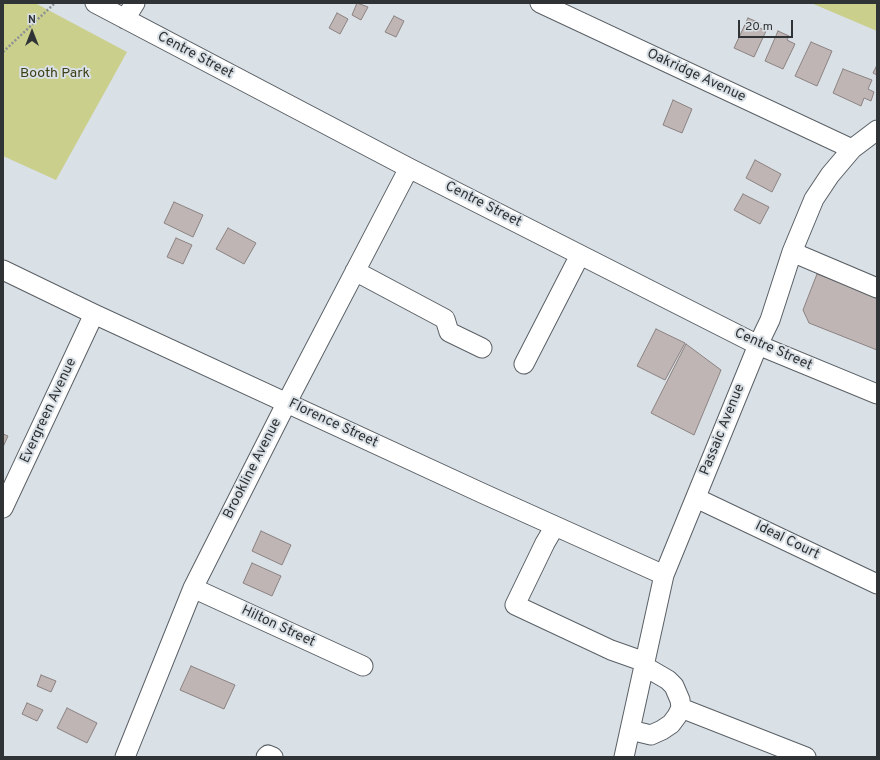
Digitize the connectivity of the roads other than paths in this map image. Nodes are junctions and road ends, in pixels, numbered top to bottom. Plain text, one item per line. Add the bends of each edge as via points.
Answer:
1 (95, 3) edge
2 (135, 3) edge
3 (540, 3) edge
4 (125, 19) junction
5 (877, 130) edge
6 (852, 149) junction
7 (409, 168) junction
8 (792, 252) junction
9 (580, 255) junction
10 (3, 270) edge
11 (355, 271) junction
12 (877, 288) edge
13 (94, 314) junction
14 (758, 345) junction
15 (482, 348) dead end
16 (524, 364) dead end
17 (877, 394) edge
18 (287, 402) junction
19 (696, 498) junction
20 (3, 508) edge
21 (555, 526) junction
22 (664, 575) junction
23 (877, 584) edge
24 (193, 588) junction
25 (644, 664) junction
26 (363, 666) dead end
27 (681, 708) junction
28 (630, 730) junction
29 (126, 757) edge
30 (266, 757) edge
31 (273, 757) edge
32 (624, 757) edge
33 (806, 757) edge

1 - 4 street, Centre Street
2 - 4 street
3 - 6 street, Oakridge Avenue
4 - 7 street, Centre Street
5 - 6 street, Passaic Avenue
6 - 8 street, Passaic Avenue via 814,199
7 - 9 street, Centre Street
7 - 11 street, Brookline Avenue
8 - 12 street
8 - 14 street, Passaic Avenue via 770,320
9 - 14 street, Centre Street
9 - 16 street
10 - 13 street, Florence Street
11 - 15 street via 445,319 449,332
11 - 18 street, Brookline Avenue
13 - 18 street, Florence Street
13 - 20 street, Evergreen Avenue
14 - 17 street, Centre Street
14 - 19 street, Passaic Avenue
18 - 21 street, Florence Street
18 - 24 street, Brookline Avenue
19 - 22 street, Passaic Avenue
19 - 23 street, Ideal Court
21 - 22 street, Florence Street
21 - 25 street via 515,605
22 - 25 street, Passaic Avenue
24 - 26 street, Hilton Street
24 - 29 street, Brookline Avenue
25 - 27 street via 674,686
25 - 28 street, Passaic Avenue
27 - 28 street via 671,724 651,735
27 - 33 street
28 - 32 street, Passaic Avenue
30 - 31 street

